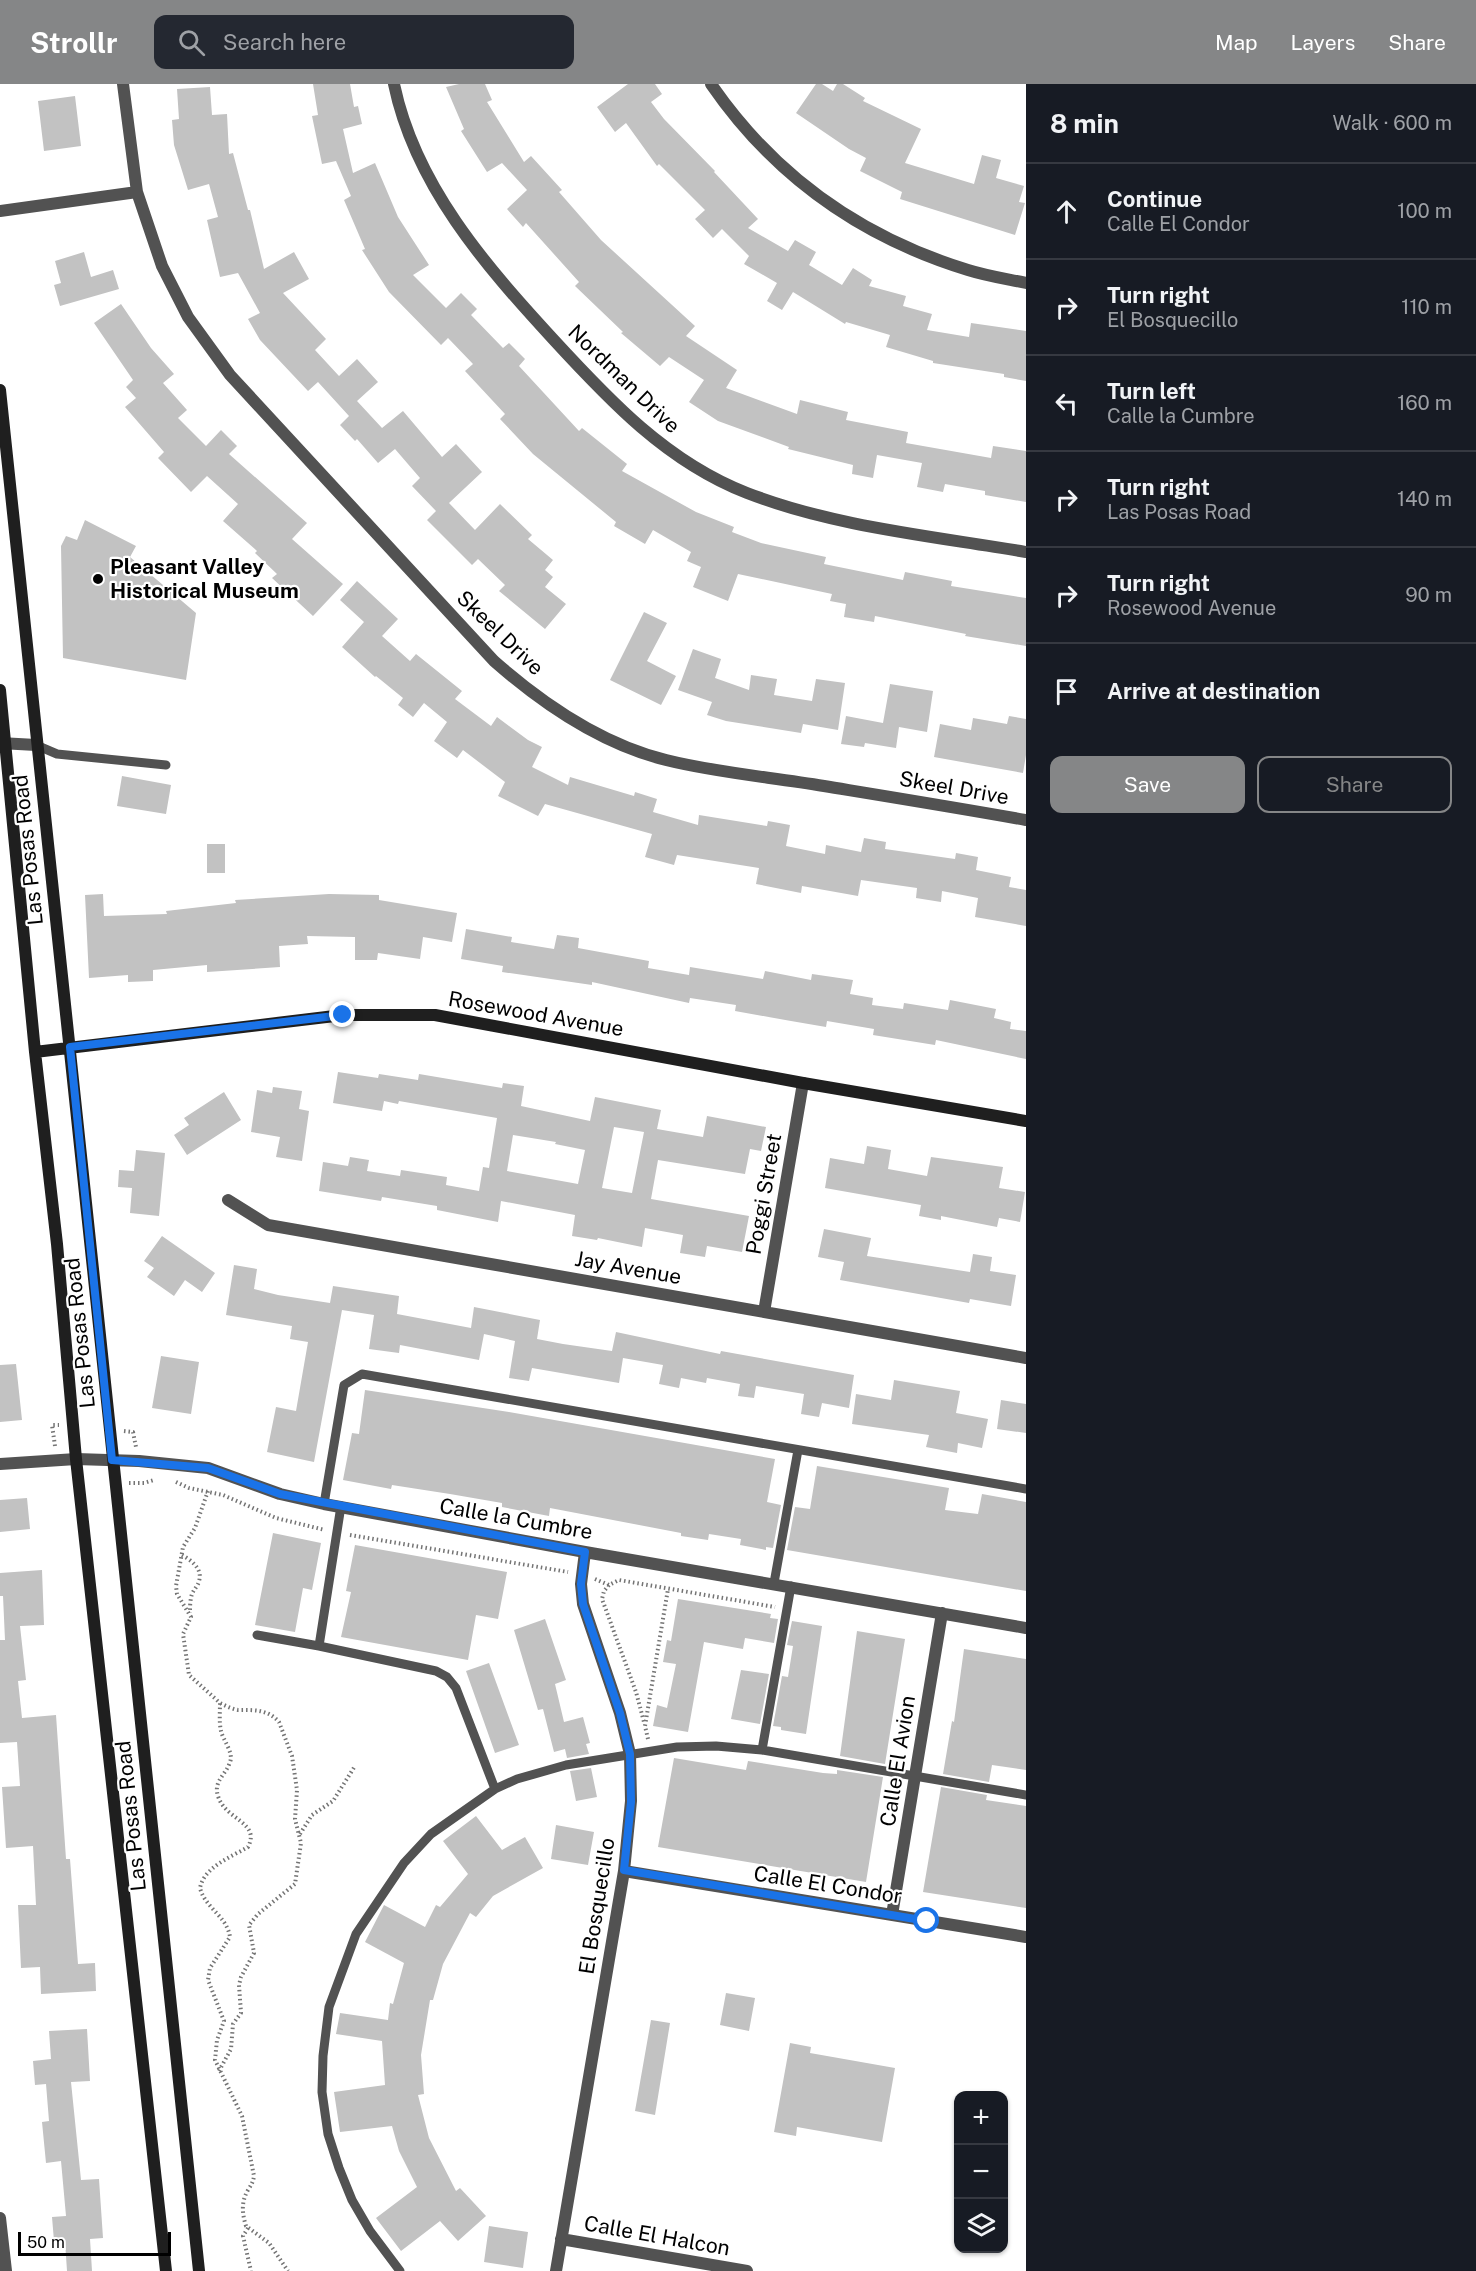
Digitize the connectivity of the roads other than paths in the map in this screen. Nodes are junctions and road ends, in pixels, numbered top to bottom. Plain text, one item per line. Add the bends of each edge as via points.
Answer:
1 (123, 84) edge
2 (394, 84) edge
3 (711, 84) edge
4 (137, 192) junction
5 (0, 211) edge
6 (1026, 283) edge
7 (0, 390) edge
8 (1026, 552) edge
9 (0, 690) edge
10 (3, 743) edge
11 (36, 745) junction
12 (166, 765) dead end
13 (1026, 820) edge
14 (70, 1047) junction
15 (35, 1052) junction
16 (803, 1083) junction
17 (1026, 1120) edge
18 (228, 1200) dead end
19 (764, 1312) junction
20 (1026, 1358) edge
21 (798, 1450) junction
22 (76, 1459) junction
23 (112, 1460) junction
24 (0, 1464) edge
25 (1026, 1489) edge
26 (324, 1504) junction
27 (340, 1506) junction
28 (585, 1552) junction
29 (774, 1583) junction
30 (791, 1586) junction
31 (942, 1613) junction
32 (1026, 1629) edge
33 (257, 1635) dead end
34 (319, 1646) junction
35 (762, 1750) junction
36 (630, 1754) junction
37 (915, 1778) junction
38 (495, 1789) junction
39 (1026, 1795) edge
40 (624, 1870) junction
41 (891, 1915) junction
42 (1026, 1937) edge
43 (0, 2218) edge
44 (561, 2239) junction
45 (6, 2271) edge
46 (166, 2271) edge
47 (199, 2271) edge
48 (400, 2271) edge
49 (556, 2271) edge
50 (747, 2271) edge

1 - 4 street, Skeel Drive
2 - 8 street, Nordman Drive via 419,157 469,242 582,370 646,433 708,474 747,493 851,523
3 - 6 street via 757,144 798,181 876,234 969,271
4 - 5 street
4 - 13 street, Skeel Drive via 162,266 188,317 230,375 494,661 551,708 606,737 664,760
7 - 11 main road, Las Posas Road
9 - 10 main road, Las Posas Road
10 - 11 street
10 - 15 main road, Las Posas Road
11 - 12 lane via 57,754
11 - 14 main road, Las Posas Road
14 - 15 main road, Rosewood Avenue
14 - 16 main road, Rosewood Avenue via 343,1015 435,1015
14 - 23 main road, Las Posas Road
15 - 22 main road, Las Posas Road
16 - 17 main road, Rosewood Avenue
16 - 19 street, Poggi Street
18 - 19 street, Jay Avenue via 268,1224
19 - 20 street, Jay Avenue
21 - 25 lane
21 - 26 lane via 362,1374 345,1385
21 - 29 lane
22 - 23 street, Calle la Cumbre
22 - 24 street, Calle la Cumbre
22 - 46 main road, Las Posas Road
23 - 26 street, Calle la Cumbre via 208,1468 280,1494
23 - 47 main road, Las Posas Road
26 - 27 street, Calle la Cumbre
27 - 28 street, Calle la Cumbre
27 - 34 lane
28 - 29 street, Calle la Cumbre
28 - 36 street, El Bosquecillo via 583,1604
29 - 30 street, Calle la Cumbre
30 - 31 street, Calle la Cumbre
30 - 35 lane
31 - 32 street, Calle la Cumbre
31 - 37 street, Calle El Avion
33 - 34 lane
34 - 38 lane via 436,1671 447,1677 456,1688
35 - 36 lane via 716,1746
35 - 37 lane
36 - 38 lane via 566,1765
36 - 40 street, El Bosquecillo via 631,1802
37 - 39 lane
37 - 41 street, Calle El Avion
38 - 48 lane via 431,1834 404,1863 356,1934 329,2007 322,2080 328,2134 352,2200
40 - 41 street, Calle El Condor
40 - 44 street, El Bosquecillo
41 - 42 street, Calle El Condor
43 - 45 street
44 - 49 street, El Bosquecillo
44 - 50 street, Calle El Halcon

